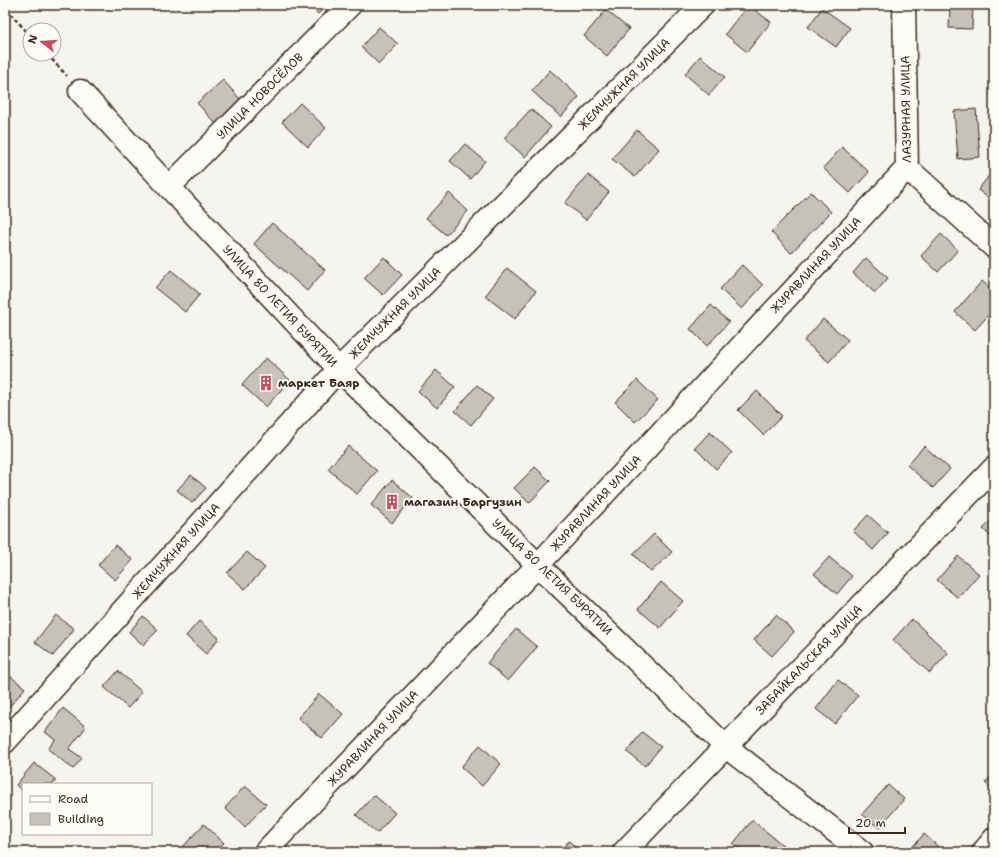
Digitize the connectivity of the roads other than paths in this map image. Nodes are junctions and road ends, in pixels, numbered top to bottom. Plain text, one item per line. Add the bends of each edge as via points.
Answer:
1 (350, 5) edge
2 (703, 5) edge
3 (904, 5) edge
4 (80, 91) road end
5 (907, 168) junction
6 (169, 187) junction
7 (994, 247) edge
8 (339, 368) junction
9 (994, 468) edge
10 (538, 564) junction
11 (5, 742) edge
12 (725, 746) junction
13 (994, 839) edge
14 (265, 852) edge
15 (624, 852) edge
16 (862, 852) edge
17 (982, 852) edge

1 - 6 street, УЛИЦА НОВОСЁЛОВ
2 - 8 street, ЖЕМЧУЖНАЯ УЛИЦА
3 - 5 street, ЛАЗУРНАЯ УЛИЦА
4 - 6 street, УЛИЦА 80 ЛЕТИЯ БУРЯТИИ
5 - 7 street, ЛАЗУРНАЯ УЛИЦА
5 - 10 street, ЖУРАВЛИНАЯ УЛИЦА
6 - 8 street, УЛИЦА 80 ЛЕТИЯ БУРЯТИИ
8 - 10 street, УЛИЦА 80 ЛЕТИЯ БУРЯТИИ
8 - 11 street, ЖЕМЧУЖНАЯ УЛИЦА
9 - 12 street, ЗАБАЙКАЛЬСКАЯ УЛИЦА
10 - 12 street, УЛИЦА 80 ЛЕТИЯ БУРЯТИИ
10 - 14 street, ЖУРАВЛИНАЯ УЛИЦА
12 - 15 street, ЗАБАЙКАЛЬСКАЯ УЛИЦА
12 - 16 street, УЛИЦА 80 ЛЕТИЯ БУРЯТИИ
13 - 17 street

